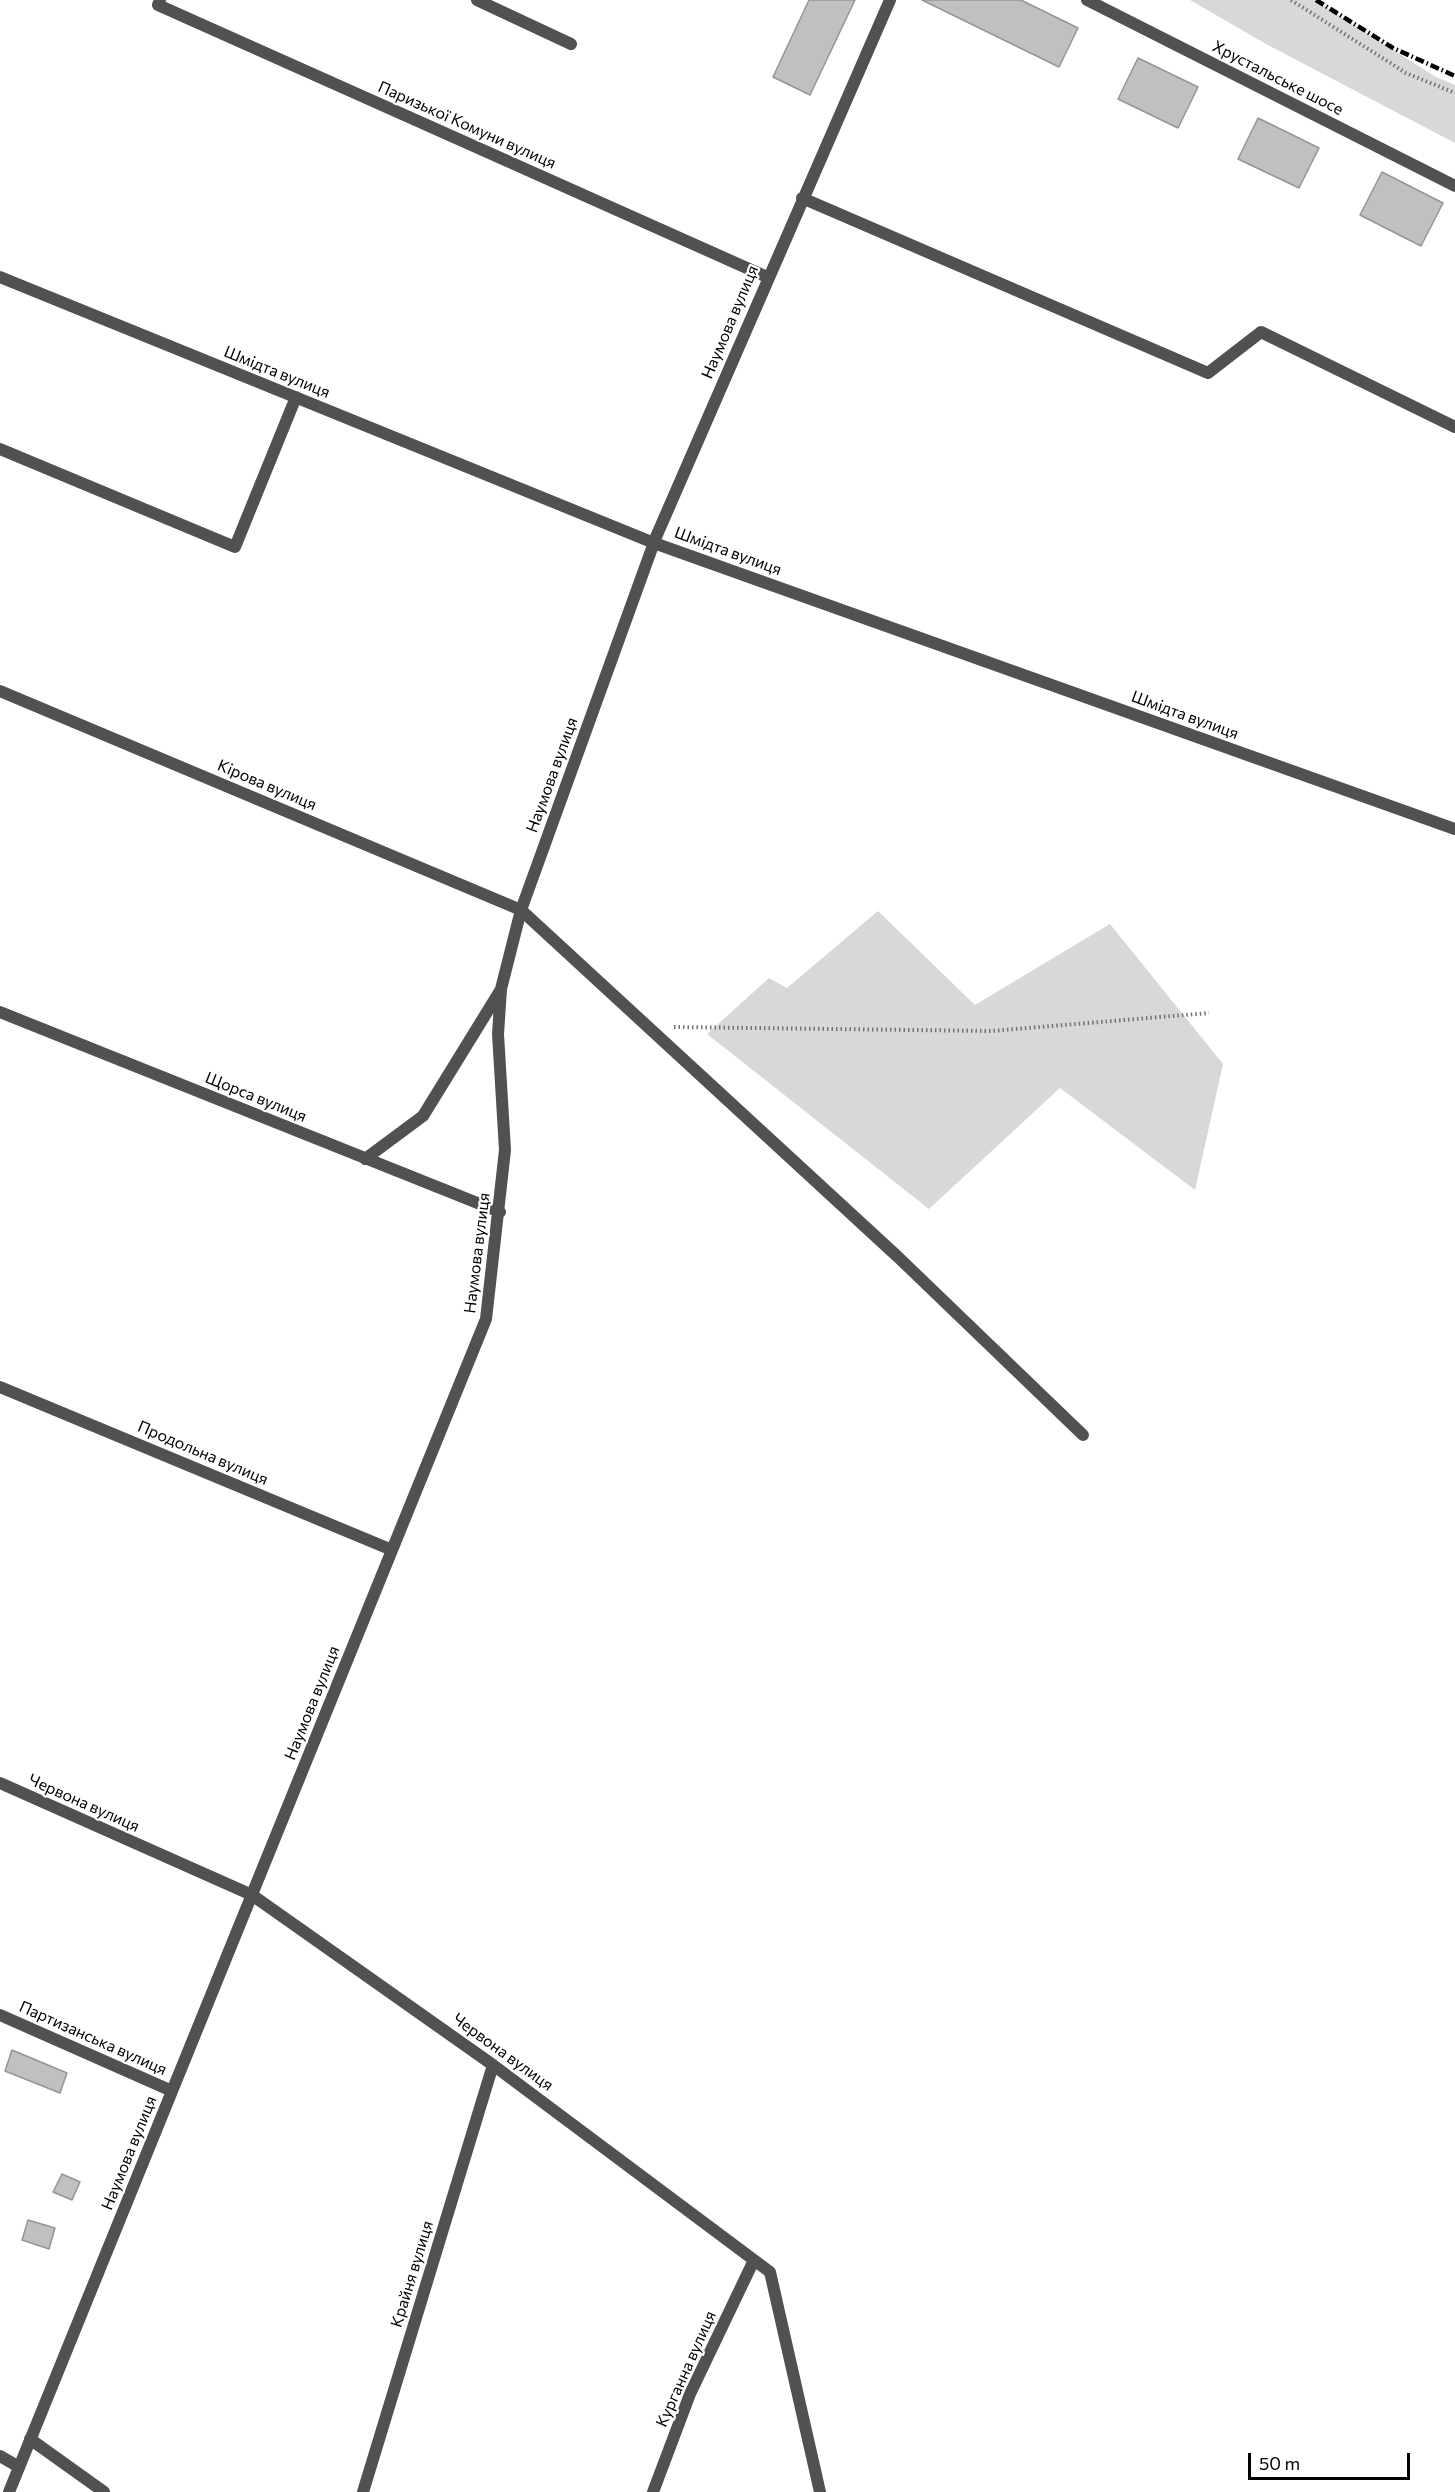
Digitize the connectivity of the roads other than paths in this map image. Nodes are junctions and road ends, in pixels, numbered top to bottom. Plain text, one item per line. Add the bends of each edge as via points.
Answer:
1 (160, 0) edge
2 (477, 0) edge
3 (890, 0) edge
4 (1087, 0) edge
5 (571, 44) dead end
6 (1455, 186) edge
7 (802, 198) junction
8 (0, 277) edge
9 (767, 277) junction
10 (296, 397) junction
11 (1455, 427) edge
12 (0, 449) edge
13 (654, 543) junction
14 (0, 691) edge
15 (1455, 829) edge
16 (521, 910) junction
17 (501, 989) junction
18 (0, 1012) edge
19 (365, 1159) junction
20 (500, 1212) junction
21 (0, 1388) edge
22 (1083, 1436) dead end
23 (392, 1550) junction
24 (0, 1783) edge
25 (252, 1895) junction
26 (0, 2016) edge
27 (494, 2065) junction
28 (172, 2091) junction
29 (754, 2260) junction
30 (30, 2439) junction
31 (0, 2456) edge
32 (19, 2467) junction
33 (9, 2492) edge
34 (104, 2492) edge
35 (363, 2492) edge
36 (653, 2492) edge
37 (820, 2492) edge

1 - 9 street, Паризької Комуни вулиця via 158,5
2 - 5 street
3 - 7 street, Наумова вулиця
4 - 6 street, Хрустальське шосе
7 - 9 street, Наумова вулиця
7 - 11 street via 1208,373 1261,332
8 - 10 street, Шмідта вулиця
9 - 13 street, Наумова вулиця
10 - 12 street via 235,547
10 - 13 street, Шмідта вулиця
13 - 15 street, Шмідта вулиця
13 - 16 street, Наумова вулиця
14 - 16 street, Кірова вулиця
16 - 17 street, Наумова вулиця
16 - 22 street, Кірова вулиця via 898,1257
17 - 19 street via 423,1116
17 - 20 street, Наумова вулиця via 498,1034 505,1150
18 - 19 street, Щорса вулиця
19 - 20 street, Щорса вулиця
20 - 23 street, Наумова вулиця via 486,1319
21 - 23 street, Продольна вулиця
23 - 25 street, Наумова вулиця
24 - 25 street, Червона вулиця
25 - 27 street, Червона вулиця
25 - 28 street, Наумова вулиця
26 - 28 street, Партизанська вулиця
27 - 29 street, Червона вулиця
27 - 35 street, Крайня вулиця
28 - 30 street, Наумова вулиця
29 - 36 street, Курганна вулиця via 690,2394
29 - 37 street, Червона вулиця via 770,2272
30 - 32 street, Наумова вулиця
30 - 34 street
31 - 32 street
32 - 33 street, Наумова вулиця

